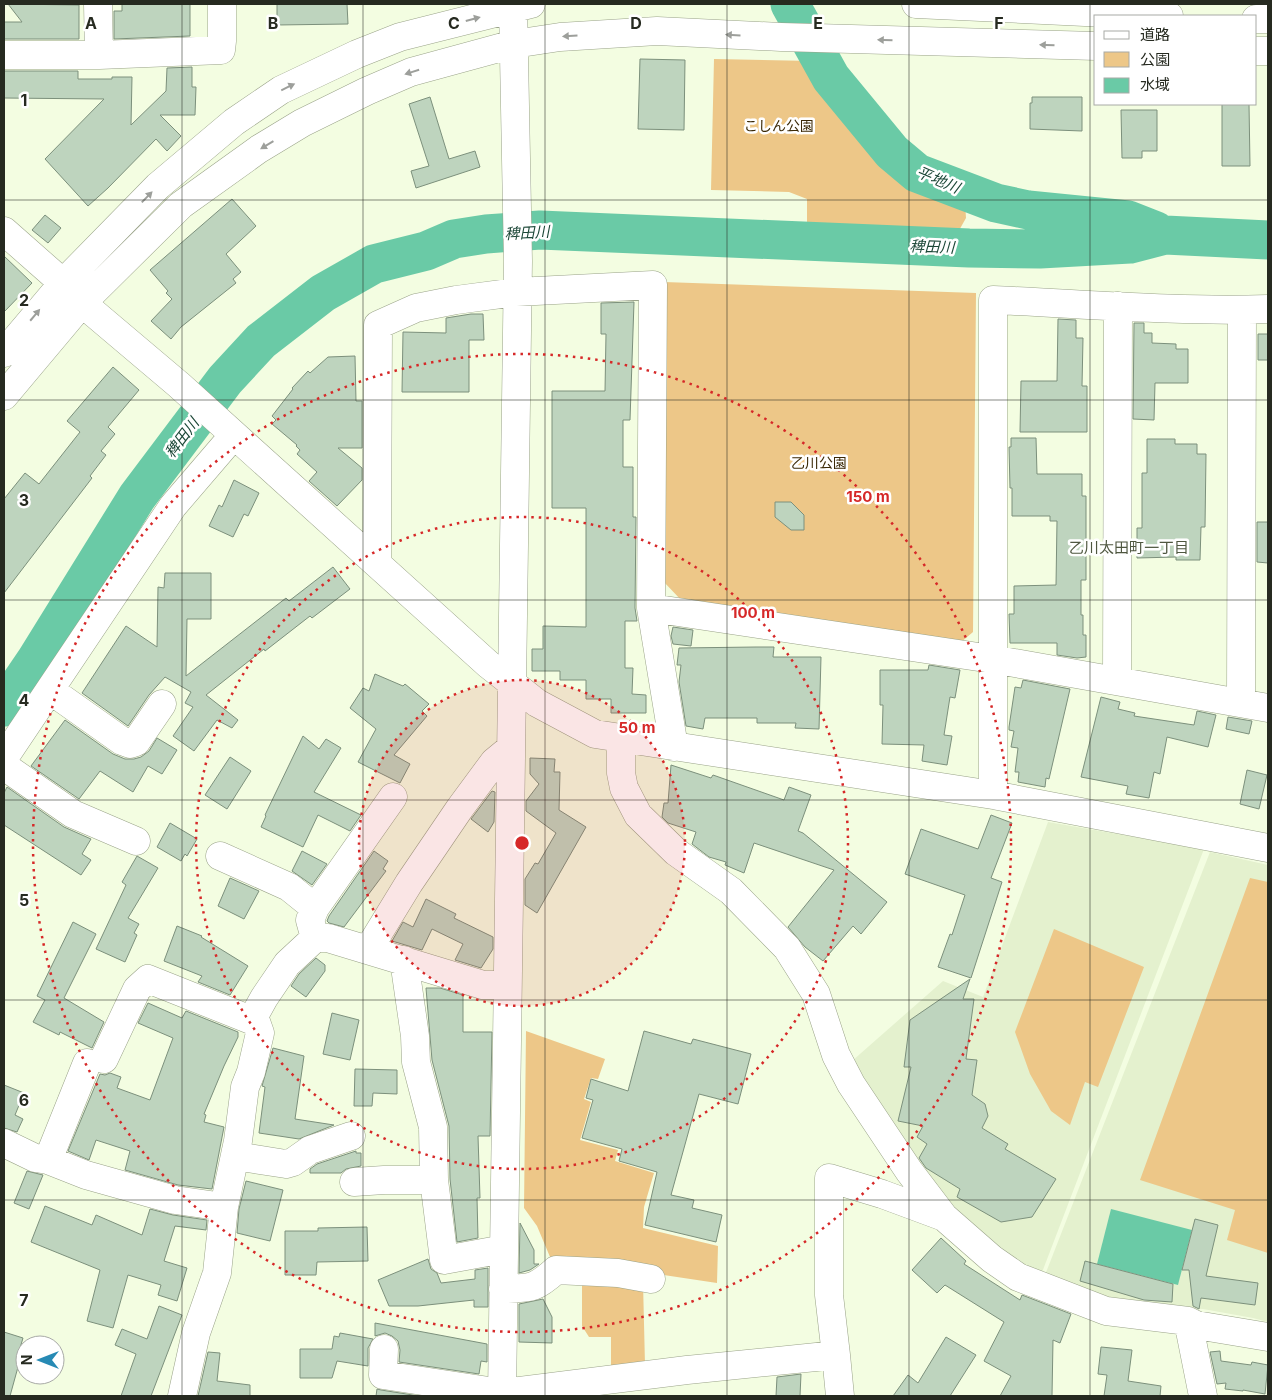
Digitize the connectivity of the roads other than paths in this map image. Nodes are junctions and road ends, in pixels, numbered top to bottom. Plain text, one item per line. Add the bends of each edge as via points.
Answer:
1 (98, 4) edge
2 (222, 4) edge
3 (916, 4) edge
4 (519, 5) edge
5 (1125, 9) edge
6 (1163, 15) edge
7 (514, 44) junction
8 (1094, 46) edge
9 (4, 55) edge
10 (99, 55) junction
11 (4, 231) edge
12 (63, 282) junction
13 (516, 292) junction
14 (82, 302) junction
15 (1118, 306) junction
16 (1255, 310) edge
17 (4, 353) edge
18 (4, 396) edge
19 (230, 432) junction
20 (377, 562) junction
21 (651, 608) junction
22 (992, 659) junction
23 (1117, 681) junction
24 (512, 683) junction
25 (50, 690) junction
26 (1241, 703) junction
27 (162, 704) dead end
28 (1268, 708) edge
29 (621, 739) junction
30 (674, 747) junction
31 (511, 748) junction
32 (4, 758) edge
33 (4, 766) edge
34 (993, 794) junction
35 (393, 797) dead end
36 (136, 841) dead end
37 (1268, 848) edge
38 (220, 856) dead end
39 (315, 908) junction
40 (315, 938) junction
41 (368, 950) junction
42 (404, 960) junction
43 (508, 985) junction
44 (256, 1022) junction
45 (351, 1136) dead end
46 (4, 1143) edge
47 (235, 1156) junction
48 (48, 1160) junction
49 (434, 1180) junction
50 (354, 1182) dead end
51 (224, 1207) junction
52 (944, 1217) junction
53 (504, 1249) junction
54 (651, 1279) dead end
55 (503, 1289) junction
56 (1188, 1321) junction
57 (1268, 1337) edge
58 (384, 1350) dead end
59 (836, 1356) junction
60 (502, 1394) edge
61 (182, 1396) edge
62 (840, 1396) edge
63 (1203, 1396) edge

1 - 10 street
2 - 10 street via 220,50
3 - 5 street
4 - 7 street
12 -> 4 street via 158,186 234,122 281,90 400,37
5 - 6 street
8 -> 7 street via 657,31 560,37
7 - 13 street
7 -> 14 street via 411,72 302,123 182,205
9 - 10 street
11 - 12 street
17 -> 12 street
13 - 20 street via 416,308 378,324
13 - 21 street via 652,285
13 - 24 street
14 - 18 street
14 - 19 street
15 - 16 street
15 - 22 street via 993,300
15 - 23 street
16 - 26 street
19 - 20 street
19 - 25 street via 174,506
20 - 24 street
21 - 22 street
21 - 30 street
22 - 23 street
22 - 34 street
23 - 26 street
24 - 29 street via 537,703 595,734
24 - 31 street
25 - 27 street via 130,744 136,742
25 - 32 street
26 - 28 street
29 - 30 street
29 - 52 street via 624,788 638,815 676,852 731,890 788,948 816,994 836,1055 851,1084
30 - 34 street
31 - 41 street via 494,762 460,808
31 - 43 street
33 - 36 street via 73,814
34 - 37 street
35 - 39 street
38 - 39 street via 289,887
39 - 40 street via 310,920
40 - 41 street via 328,938
40 - 44 street via 287,964 257,1010
41 - 42 street
42 - 43 street via 483,985
42 - 49 street via 416,1062 433,1127
43 - 53 street
44 - 47 street via 260,1033 246,1087
44 - 48 street via 148,979 137,989 95,1061
45 - 47 street via 310,1150 286,1164
46 - 48 street via 35,1158
47 - 51 street
48 - 51 street via 175,1200
49 - 50 street
49 - 53 street via 444,1260
51 - 61 street via 217,1273 196,1333
52 - 56 street via 1018,1277 1106,1311
52 - 59 street via 829,1178 830,1295
53 - 55 street
54 - 55 street via 618,1273 556,1270 530,1288
55 - 60 street
56 - 57 street
56 - 63 street
58 - 60 street via 383,1374
59 - 60 street
59 - 62 street

